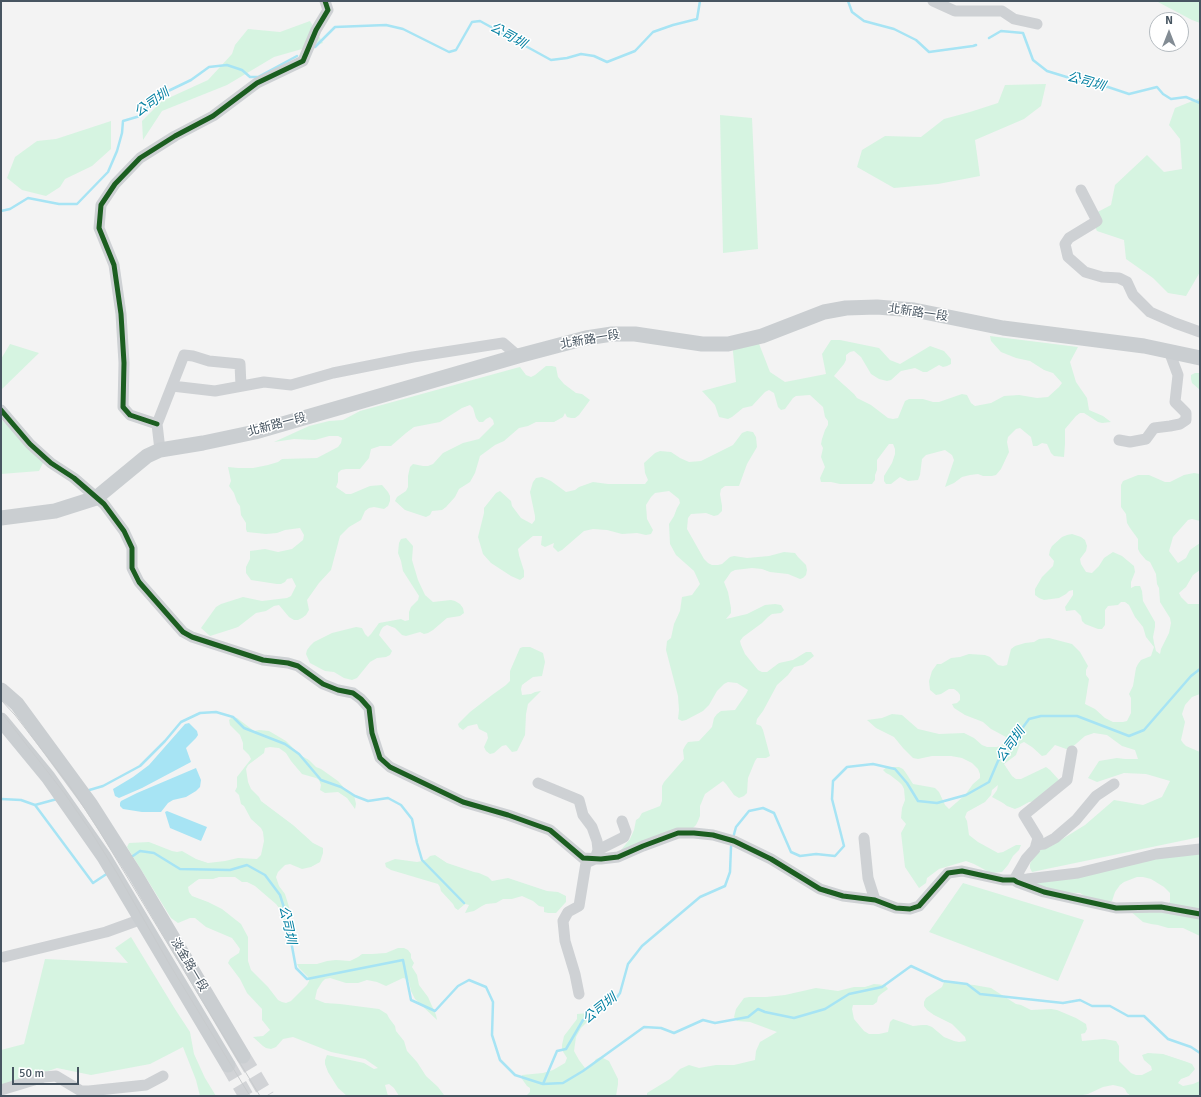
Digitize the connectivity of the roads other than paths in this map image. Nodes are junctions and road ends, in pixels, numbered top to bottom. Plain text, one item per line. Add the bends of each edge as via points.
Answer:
1 (325, 1) edge
2 (933, 1) edge
3 (1037, 24) dead end
4 (1081, 190) dead end
5 (1200, 332) edge
6 (1169, 351) junction
7 (518, 356) junction
8 (1200, 358) edge
9 (172, 386) junction
10 (241, 386) junction
11 (1, 410) edge
12 (157, 424) junction
13 (1119, 440) dead end
14 (160, 450) junction
15 (96, 498) junction
16 (1, 518) edge
17 (1, 690) edge
18 (1, 720) edge
19 (1072, 751) dead end
20 (538, 783) dead end
21 (1114, 784) dead end
22 (622, 821) dead end
23 (864, 838) dead end
24 (1036, 845) junction
25 (1200, 849) edge
26 (596, 855) junction
27 (1014, 880) junction
28 (875, 900) junction
29 (1200, 914) edge
30 (142, 919) junction
31 (4, 957) dead end
32 (579, 994) dead end
33 (243, 1056) tunnel mouth
34 (228, 1066) tunnel mouth
35 (163, 1076) dead end
36 (1, 1090) edge

1 - 12 street via 328,10 303,61 257,83 214,116 140,158 115,184 102,205 99,228 114,265 121,314 123,407 130,415
2 - 3 street via 955,11 1002,11 1014,19
4 - 5 street via 1097,221 1069,238 1065,244 1068,258 1085,272 1119,278 1127,282 1133,295 1150,312
6 - 7 main road, 北新路一段 via 1003,328 914,310 877,307 824,312 762,336 728,344 702,344 635,334 612,334 586,338
6 - 8 main road, 北新路一段
6 - 13 street via 1178,375 1175,402 1186,413 1186,420 1180,424 1154,428 1146,439 1130,442
7 - 10 street via 503,343 339,371 291,385 264,382
7 - 14 main road, 北新路一段 via 255,432
9 - 10 street via 215,391
9 - 10 street via 184,355 240,364
9 - 12 street
11 - 15 street via 30,444
12 - 14 street
14 - 15 main road, 北新路一段 via 147,456
15 - 16 main road, 北新路一段 via 55,511
15 - 26 street via 104,504 126,536 132,548 132,568 139,582 183,632 263,660 298,666 323,684 353,693 369,708 372,733 380,758 390,767 463,802 508,814 550,830 583,858
17 - 33 main road, 淡金路一段 via 17,704 91,805
18 - 30 main road, 淡金路一段 via 74,813
19 - 24 street via 1067,780 1024,815 1038,838
20 - 26 street via 578,800 597,841
21 - 24 street via 1096,796 1076,820 1055,838
22 - 26 street via 626,832 624,838
23 - 28 street via 868,878
24 - 27 street
25 - 27 street via 1156,854 1078,873
26 - 28 street via 601,859 618,857 678,833 714,835 771,859 820,889 843,896
26 - 32 street via 586,863 578,906 568,912 563,921 565,941
27 - 28 street via 962,871 948,873 919,906 910,909 896,908
27 - 29 street via 1044,892 1116,908 1161,907
30 - 31 street via 106,932
30 - 34 main road, 淡金路一段
35 - 36 street via 146,1085 89,1091 81,1090 56,1076 44,1076

